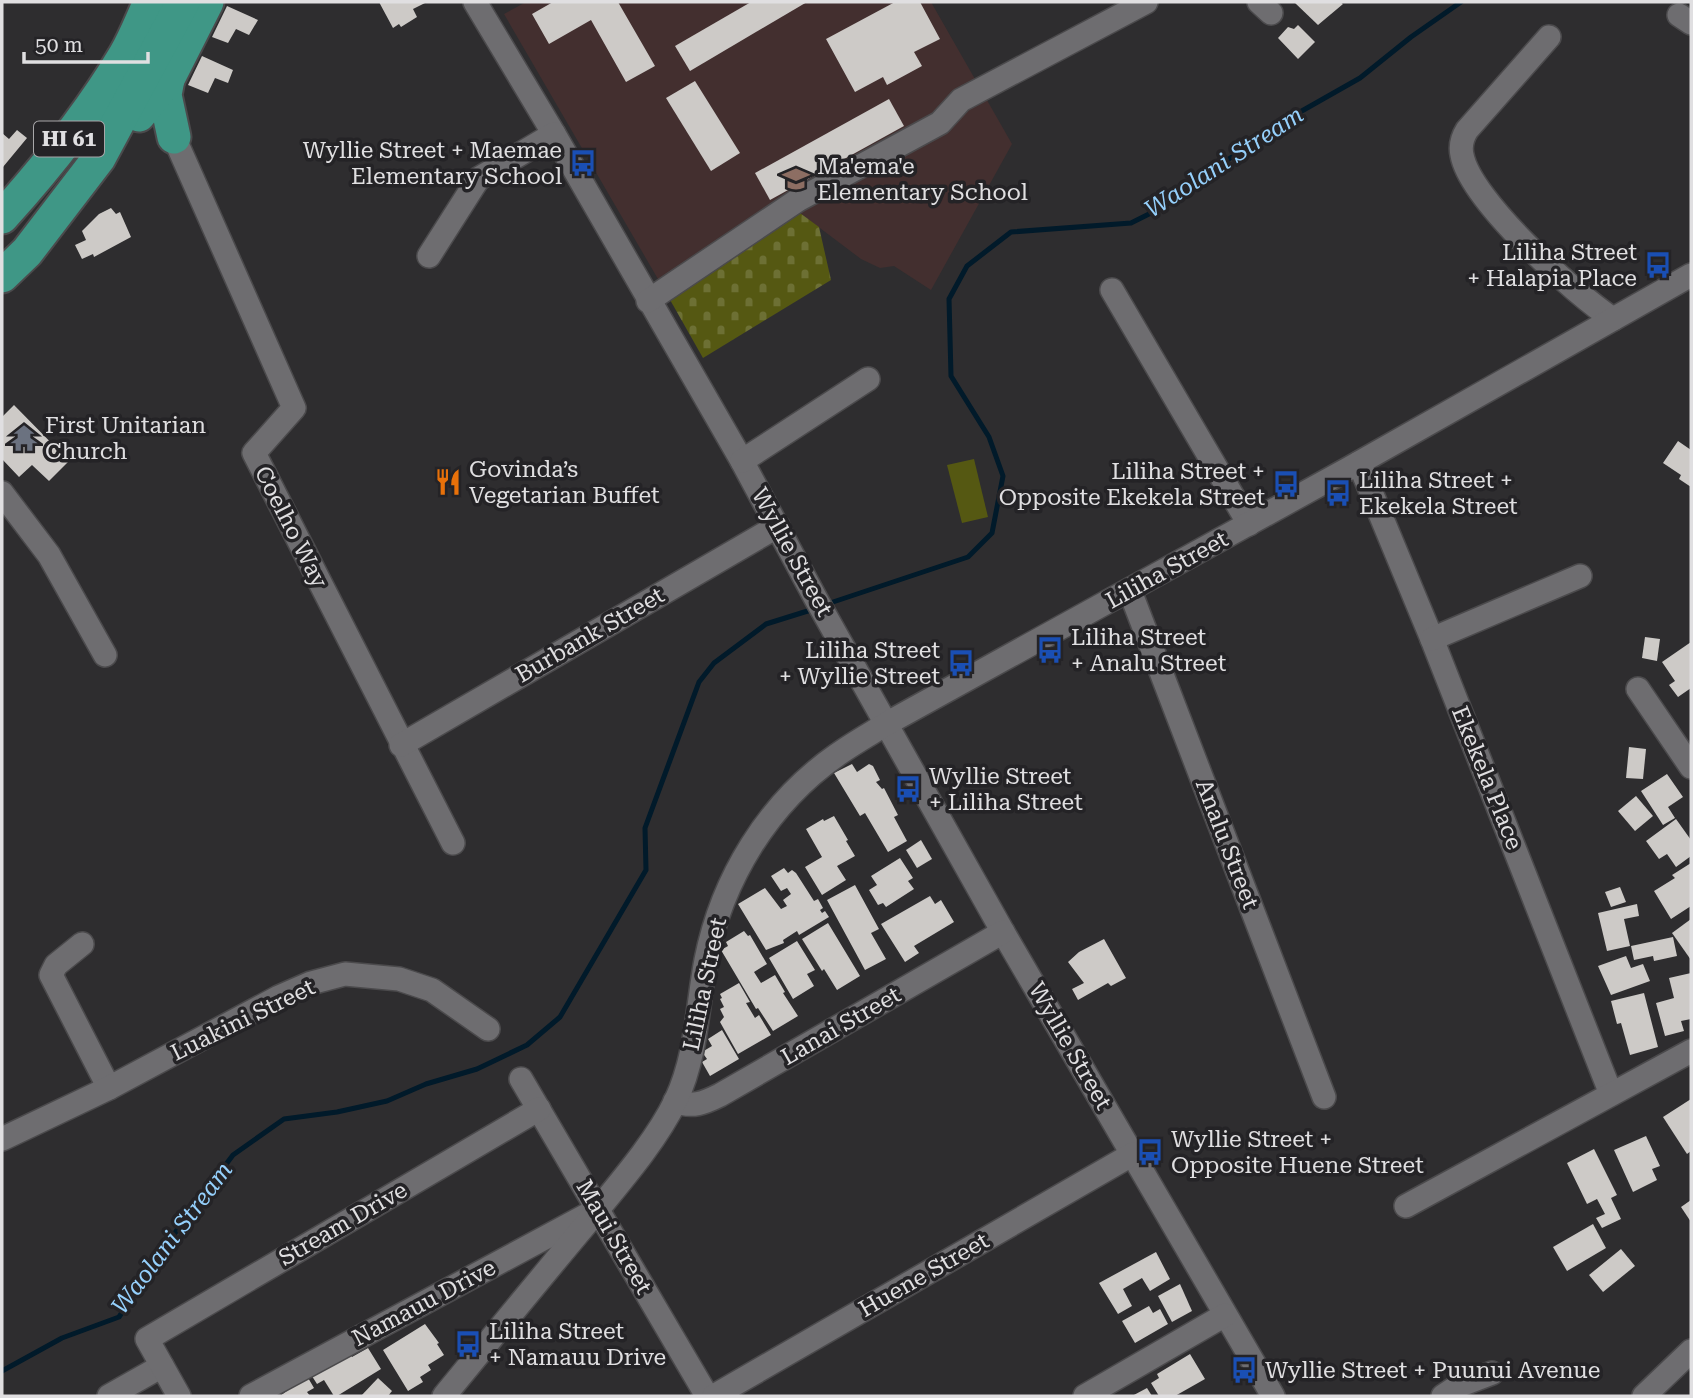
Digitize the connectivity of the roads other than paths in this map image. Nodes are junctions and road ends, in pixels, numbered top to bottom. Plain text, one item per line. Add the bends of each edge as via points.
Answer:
1 (140, 2) edge
2 (150, 2) edge
3 (183, 2) edge
4 (207, 2) edge
5 (475, 2) edge
6 (1146, 2) edge
7 (1549, 37) dead end
8 (126, 53) junction
9 (168, 79) junction
10 (554, 134) junction
11 (124, 135) junction
12 (174, 137) junction
13 (99, 158) junction
14 (2, 217) edge
15 (429, 256) dead end
16 (1691, 275) edge
17 (2, 276) edge
18 (1112, 290) dead end
19 (648, 301) junction
20 (1613, 319) junction
21 (869, 379) dead end
22 (742, 461) junction
23 (1359, 463) junction
24 (2, 493) edge
25 (1249, 524) junction
26 (778, 526) junction
27 (1580, 576) dead end
28 (1130, 591) junction
29 (1432, 639) junction
30 (105, 655) dead end
31 (1638, 689) dead end
32 (886, 724) junction
33 (401, 745) junction
34 (1691, 767) edge
35 (453, 844) dead end
36 (1003, 932) junction
37 (82, 944) dead end
38 (488, 1029) dead end
39 (1691, 1051) edge
40 (521, 1079) dead end
41 (109, 1088) junction
42 (1611, 1094) junction
43 (1324, 1097) dead end
44 (675, 1101) junction
45 (540, 1109) junction
46 (2, 1139) edge
47 (1133, 1154) junction
48 (1406, 1206) dead end
49 (598, 1209) junction
50 (1226, 1315) junction
51 (1691, 1352) edge
52 (162, 1366) junction
53 (1492, 1373) dead end
54 (109, 1396) edge
55 (179, 1396) edge
56 (251, 1396) edge
57 (444, 1396) edge
58 (707, 1396) edge
59 (714, 1396) edge
60 (1085, 1396) edge
61 (1273, 1396) edge
62 (1443, 1396) edge
63 (1644, 1396) edge

1 - 8 highway
2 - 8 highway, HI 61
3 - 13 highway, HI 61
4 - 9 highway
5 - 10 street, Wyllie Street
6 - 19 street via 961,100 940,123 798,201
7 - 20 street via 1467,130 1462,156 1477,187 1503,220 1592,305
8 - 14 highway, HI 61 via 90,111
9 - 11 highway
9 - 12 highway via 165,95
10 - 15 street via 478,179
10 - 19 street, Wyllie Street
11 - 12 highway via 150,126
11 - 13 highway
12 - 33 street, Coelho Way via 293,408 254,453
13 - 17 highway, HI 61 via 27,252
16 - 20 street, Liliha Street
18 - 25 street
19 - 22 street, Wyllie Street
20 - 23 street, Liliha Street
21 - 22 street
22 - 26 street, Wyllie Street
23 - 25 street, Liliha Street
23 - 29 street, Ekekela Place
24 - 30 street via 49,555
25 - 28 street, Liliha Street
26 - 32 street, Wyllie Street
26 - 33 street, Burbank Street
27 - 29 street
28 - 32 street, Liliha Street
28 - 43 street, Analu Street
29 - 42 street, Ekekela Place
31 - 34 street
32 - 36 street, Wyllie Street
32 - 44 street, Liliha Street via 835,756 789,796 743,859 726,891 711,939 695,1036
33 - 35 street, Coelho Way
36 - 44 street, Lanai Street via 720,1096 697,1105
36 - 47 street, Wyllie Street
37 - 41 street via 56,965 51,975
38 - 41 street, Luakini Street via 432,990 398,979 345,974 279,997
39 - 42 street
40 - 45 street, Maui Street
41 - 46 street, Luakini Street
42 - 48 street
44 - 49 street, Liliha Street
45 - 49 street, Maui Street
45 - 52 street, Stream Drive via 146,1339
47 - 50 street, Wyllie Street
47 - 59 street, Huene Street
49 - 56 street, Namauu Drive
49 - 57 street, Liliha Street
49 - 58 street, Maui Street
50 - 60 street
50 - 61 street, Wyllie Street
51 - 63 street
52 - 54 street
52 - 55 street
53 - 62 street

